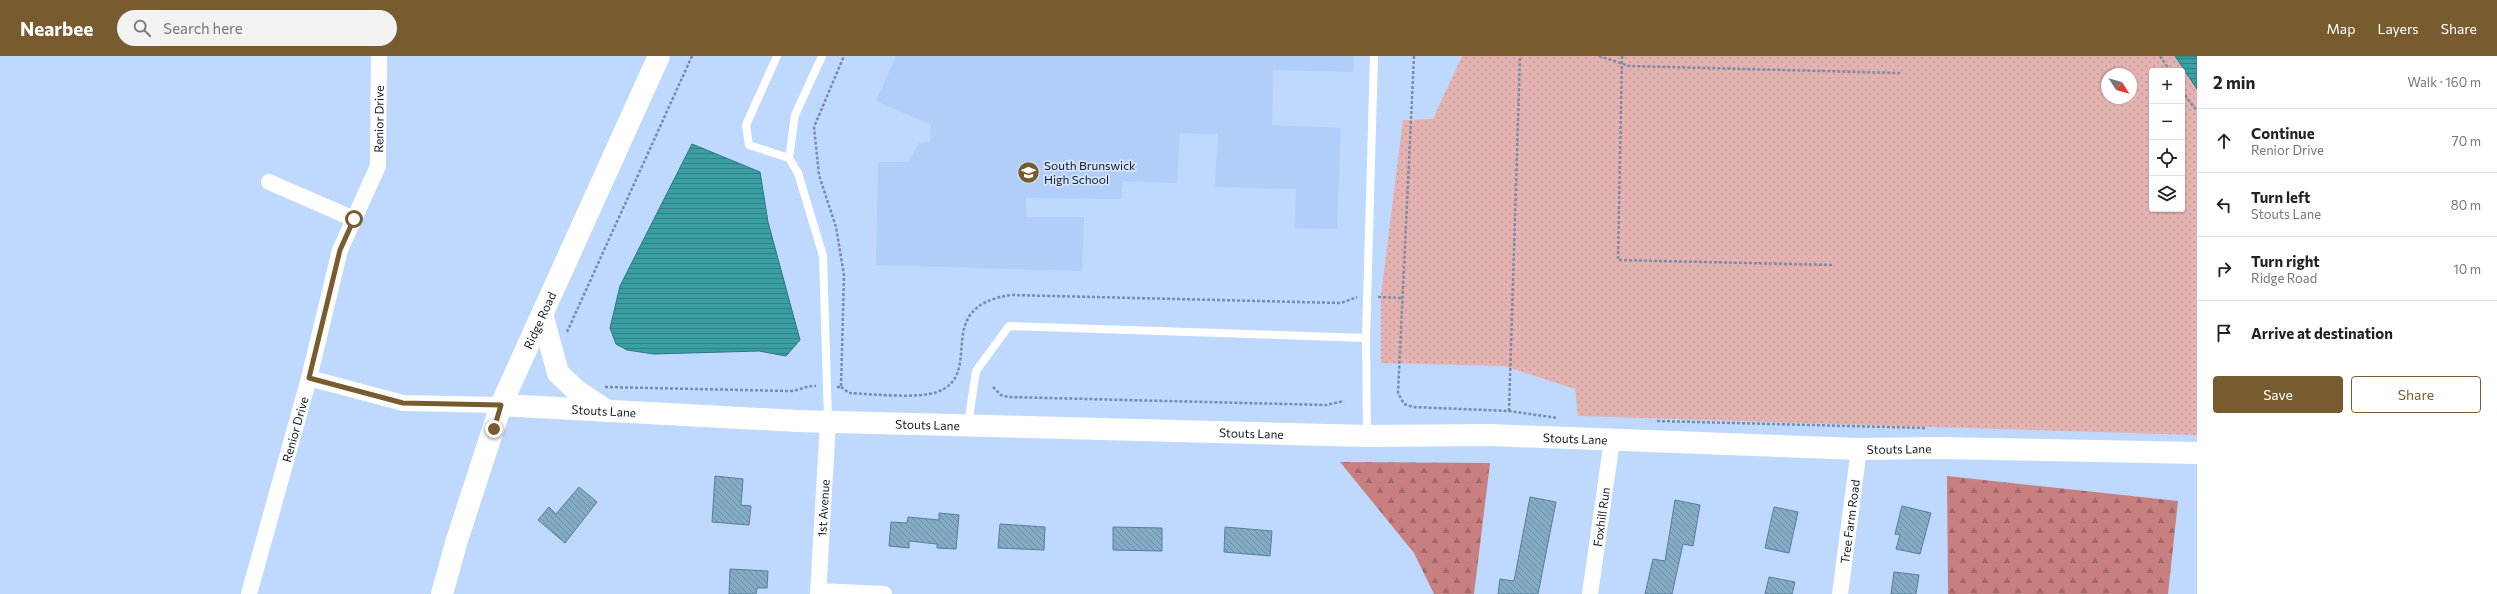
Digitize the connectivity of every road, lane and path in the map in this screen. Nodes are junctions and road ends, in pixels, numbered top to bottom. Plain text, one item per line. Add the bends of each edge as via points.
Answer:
1 (379, 56) edge
2 (659, 56) edge
3 (692, 56) edge
4 (776, 56) edge
5 (822, 56) edge
6 (844, 56) edge
7 (1374, 56) edge
8 (1414, 56) edge
9 (1520, 56) edge
10 (1599, 56) edge
11 (1622, 56) edge
12 (2160, 56) edge
13 (1622, 64) junction
14 (2168, 68) edge
15 (1900, 72) dead end
16 (2185, 95) edge
17 (2197, 111) edge
18 (789, 158) junction
19 (269, 182) dead end
20 (354, 219) junction
21 (1834, 265) dead end
22 (1356, 296) dead end
23 (542, 314) junction
24 (566, 334) dead end
25 (1366, 338) junction
26 (309, 378) junction
27 (600, 386) dead end
28 (827, 386) junction
29 (841, 387) junction
30 (993, 387) dead end
31 (1344, 401) dead end
32 (501, 405) junction
33 (607, 411) junction
34 (1509, 411) junction
35 (1566, 418) dead end
36 (1653, 421) dead end
37 (828, 422) junction
38 (967, 426) junction
39 (1932, 428) dead end
40 (1367, 436) junction
41 (1612, 440) junction
42 (1858, 449) junction
43 (2197, 453) edge
44 (818, 593) edge
45 (249, 594) edge
46 (442, 594) edge
47 (884, 594) edge
48 (1590, 594) edge
49 (1840, 594) edge

1 - 20 street, Renior Drive via 378,166
2 - 23 street, Ridge Road
3 - 24 path
4 - 18 lane via 746,125 749,145
5 - 18 lane via 795,114
6 - 29 path via 814,127 819,175 836,227 844,275
7 - 25 lane
8 - 34 path via 1398,393 1404,404 1413,407
9 - 34 path
10 - 13 path
11 - 13 path
12 - 14 path
13 - 15 path
13 - 21 path via 1618,260
16 - 17 path
18 - 28 lane via 798,173 823,256
19 - 20 street
20 - 26 street, Renior Drive via 340,250
22 - 29 path via 1341,303 1011,294 993,297 982,302 966,320 962,331 959,366 950,385 929,394 849,393
23 - 32 street, Ridge Road
23 - 33 street via 558,373 577,391
25 - 38 lane via 1009,326 976,371
25 - 40 lane
26 - 32 street, Stouts Lane via 403,403
26 - 45 street, Renior Drive
27 - 28 path via 798,391 807,385
28 - 29 path
28 - 37 lane
30 - 31 path via 1001,395 1008,397 1326,405
32 - 33 street, Stouts Lane
32 - 46 street, Ridge Road
33 - 37 street, Stouts Lane
34 - 35 path
36 - 39 path
37 - 38 street, Stouts Lane
37 - 44 street, 1st Avenue
38 - 40 street, Stouts Lane
40 - 41 street, Stouts Lane via 1490,435
41 - 42 street, Stouts Lane
41 - 48 street, Foxhill Run
42 - 43 street, Stouts Lane
42 - 49 street, Tree Farm Road
44 - 47 street

